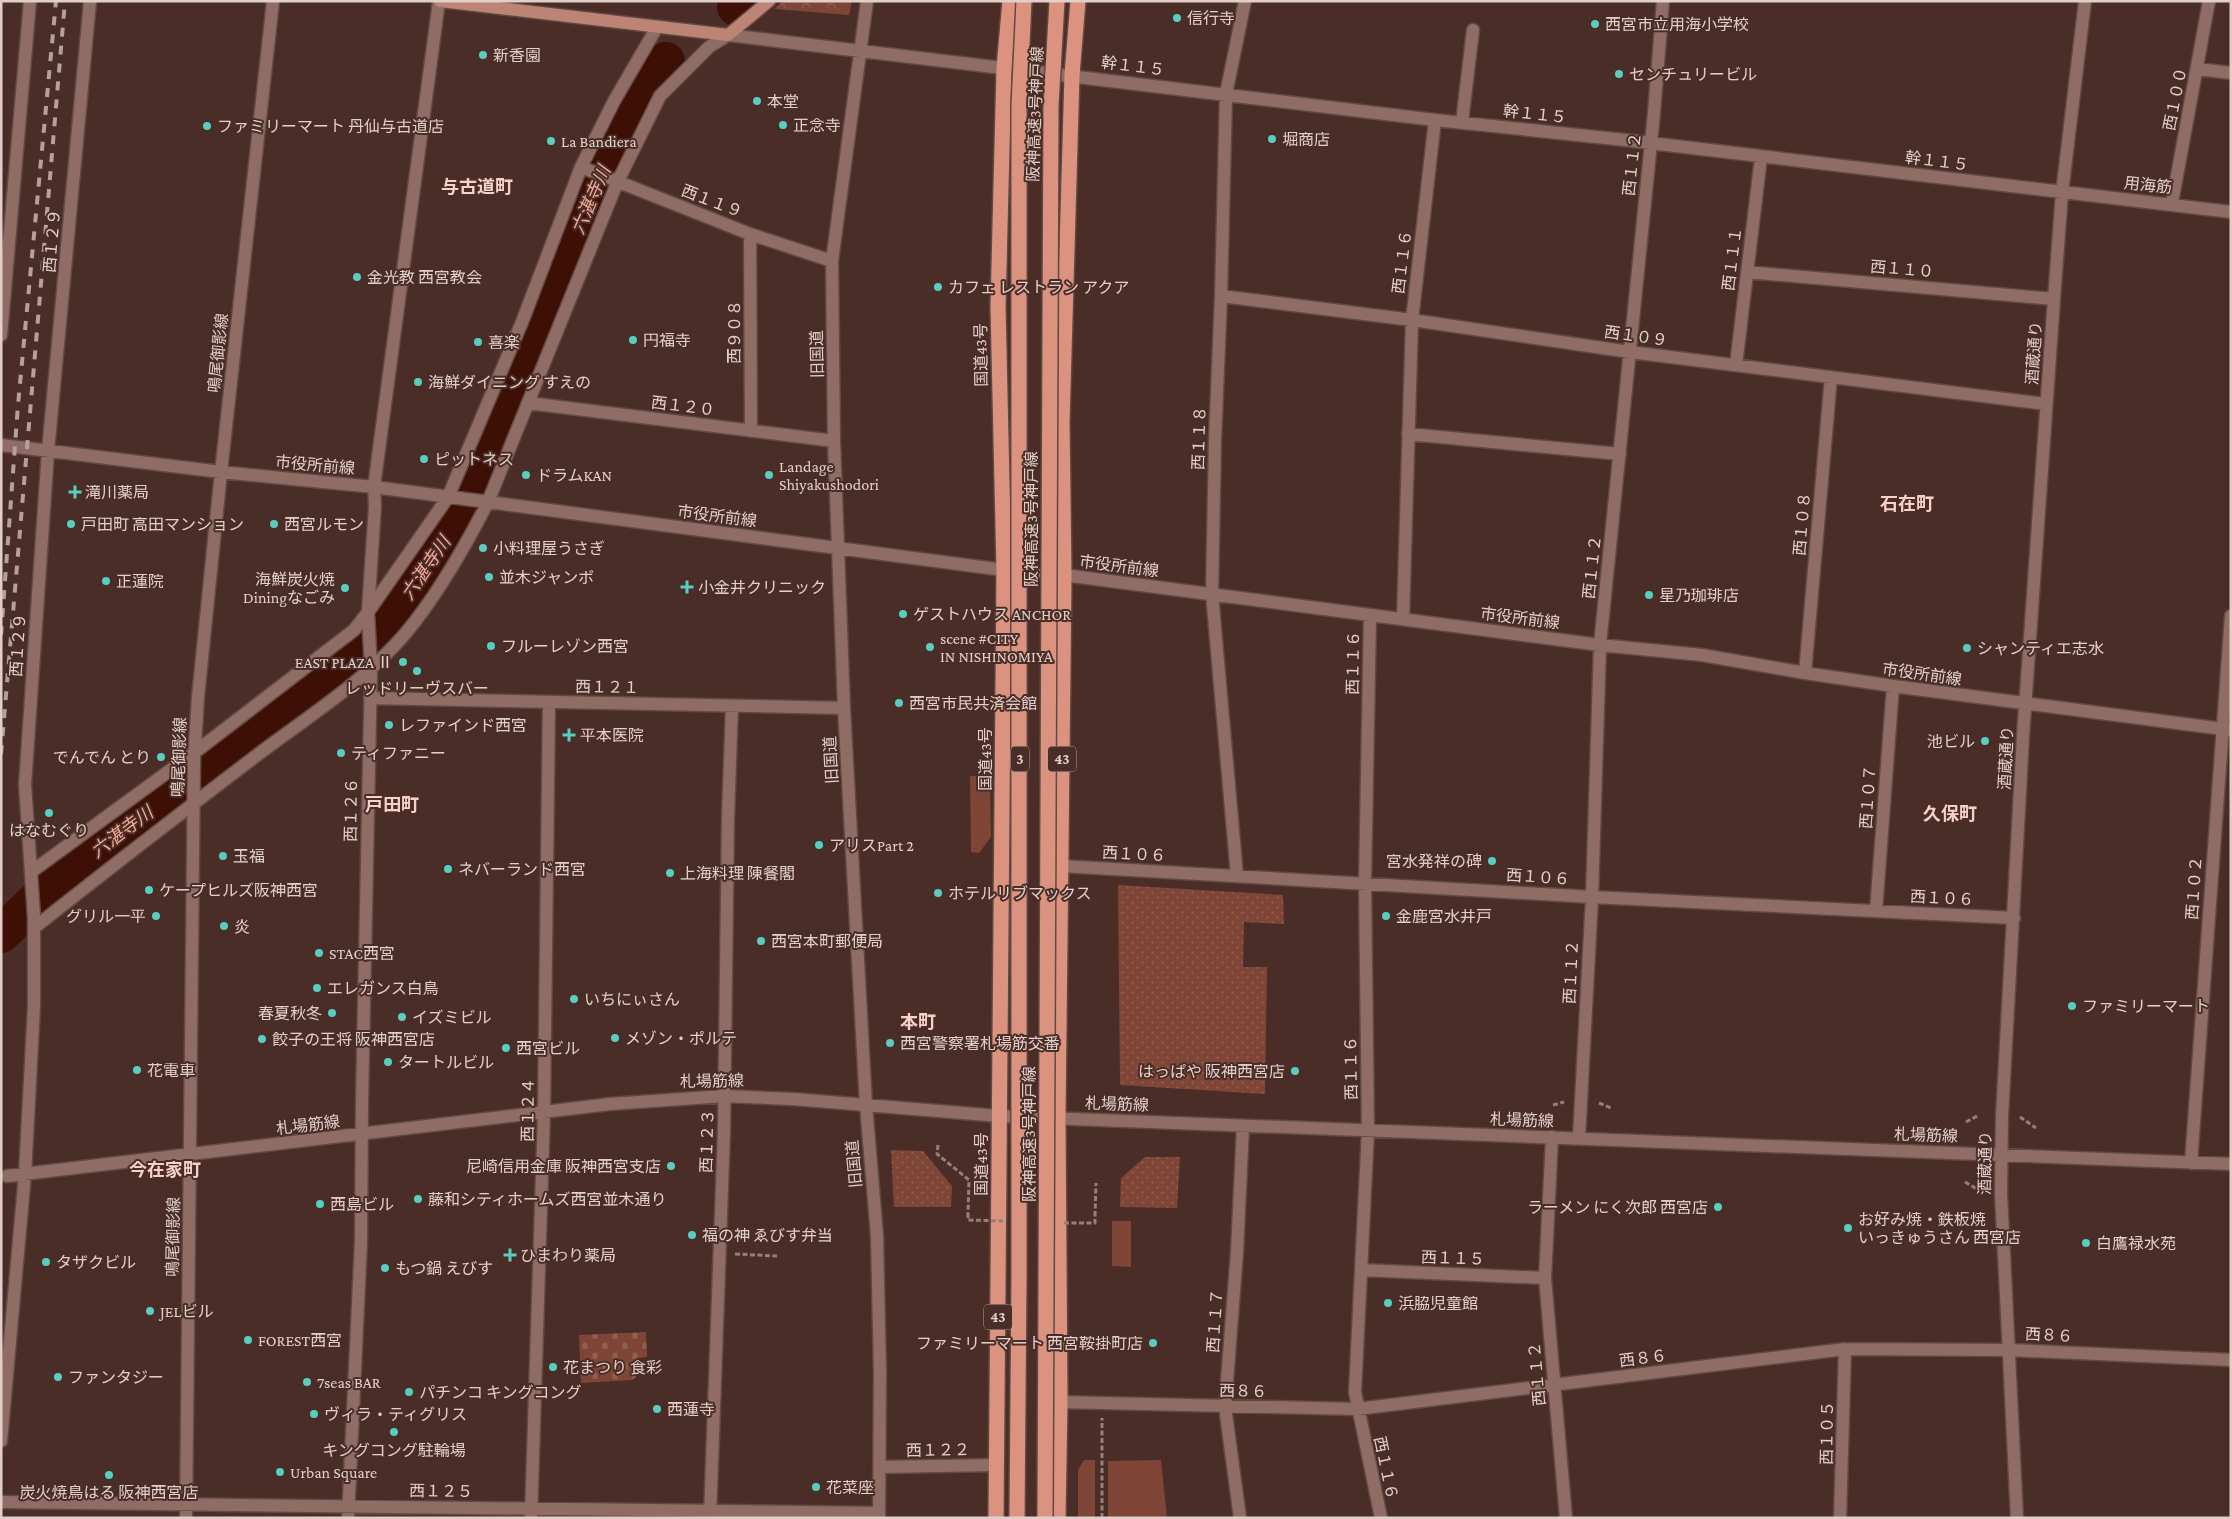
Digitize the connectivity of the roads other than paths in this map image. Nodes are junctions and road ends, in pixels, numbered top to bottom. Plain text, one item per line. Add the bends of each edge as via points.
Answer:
1 (30, 1) edge
2 (90, 1) edge
3 (273, 1) edge
4 (440, 1) edge
5 (769, 1) edge
6 (867, 1) edge
7 (1010, 1) edge
8 (1024, 1) edge
9 (1057, 1) edge
10 (1078, 1) edge
11 (1245, 1) edge
12 (1663, 1) edge
13 (2086, 1) edge
14 (2210, 1) edge
15 (657, 27) junction
16 (1472, 30) dead end
17 (728, 35) junction
18 (860, 52) junction
19 (1004, 68) junction
20 (2198, 69) junction
21 (2231, 73) edge
22 (1072, 76) junction
23 (1226, 94) junction
24 (1436, 120) junction
25 (1462, 122) junction
26 (1650, 143) junction
27 (1761, 157) junction
28 (584, 169) junction
29 (614, 181) junction
30 (2062, 193) junction
31 (2172, 203) junction
32 (2231, 212) edge
33 (750, 234) junction
34 (832, 261) junction
35 (1747, 272) junction
36 (1221, 296) junction
37 (2054, 299) junction
38 (1412, 320) junction
39 (1, 335) edge
40 (1630, 352) junction
41 (1736, 365) junction
42 (1831, 377) junction
43 (528, 403) junction
44 (2046, 404) junction
45 (751, 431) junction
46 (1408, 434) junction
47 (834, 441) junction
48 (1, 445) edge
49 (48, 451) junction
50 (1620, 454) junction
51 (221, 472) junction
52 (374, 487) junction
53 (452, 498) junction
54 (485, 502) junction
55 (838, 548) junction
56 (1004, 570) junction
57 (1064, 576) junction
58 (1212, 594) junction
59 (1370, 615) junction
60 (2231, 616) edge
61 (368, 617) junction
62 (1403, 619) junction
63 (1600, 645) junction
64 (371, 664) junction
65 (1805, 674) junction
66 (1892, 686) junction
67 (370, 698) junction
68 (549, 702) junction
69 (2026, 705) junction
70 (732, 706) junction
71 (844, 708) junction
72 (2226, 730) edge
73 (195, 756) junction
74 (194, 799) junction
75 (1061, 866) junction
76 (31, 872) junction
77 (1237, 876) junction
78 (1366, 883) junction
79 (1592, 897) junction
80 (1876, 911) junction
81 (2014, 918) junction
82 (34, 922) junction
83 (725, 1096) junction
84 (866, 1105) junction
85 (544, 1113) junction
86 (999, 1116) junction
87 (1058, 1118) junction
88 (1243, 1126) junction
89 (1368, 1130) junction
90 (361, 1135) junction
91 (1552, 1137) junction
92 (1578, 1138) junction
93 (189, 1155) junction
94 (2002, 1155) junction
95 (2191, 1163) junction
96 (2231, 1164) edge
97 (25, 1174) junction
98 (7, 1176) dead end
99 (1361, 1270) junction
100 (1545, 1278) junction
101 (1845, 1349) junction
102 (2009, 1350) junction
103 (2231, 1360) edge
104 (1555, 1386) junction
105 (1060, 1402) junction
106 (1225, 1407) junction
107 (1357, 1409) junction
108 (1, 1441) edge
109 (997, 1465) junction
110 (880, 1467) junction
111 (1, 1502) edge
112 (186, 1504) junction
113 (348, 1512) edge
114 (531, 1513) edge
115 (710, 1515) edge
116 (880, 1516) edge
117 (186, 1518) edge
118 (996, 1518) edge
119 (1017, 1518) edge
120 (1045, 1518) edge
121 (1058, 1518) edge
122 (1240, 1518) edge
123 (1380, 1518) edge
124 (1566, 1518) edge
125 (1840, 1518) edge
126 (2016, 1518) edge

1 - 39 street
2 - 49 street, 西１２９
3 - 51 street, 鳴尾御影線
4 - 15 main road
4 - 52 street, 西１２６
5 - 17 main road
6 - 18 street, 旧国道
7 - 19 highway, 国道43号 / 43
8 - 119 highway, 阪神高速3号神戸線 / 3, bridge via 1019,105
9 - 120 highway, 阪神高速3号神戸線 / 3, bridge via 1051,105
10 - 22 highway, 43
11 - 23 street, 西１１８
12 - 26 street, 西１１２
13 - 30 street, 酒蔵通り
14 - 20 street, 西１００
15 - 17 main road
15 - 28 street via 614,101
16 - 25 street
17 - 18 street, 幹１１５
17 - 29 street via 709,47 660,96
18 - 19 street, 幹１１５
18 - 34 street, 旧国道
19 - 22 street, 幹１１５
19 - 56 highway, 国道43号 / 43 via 998,307
20 - 21 street
20 - 31 street, 西１００
22 - 23 street, 幹１１５
22 - 57 highway, 43 via 1063,333
23 - 24 street, 幹１１５
23 - 36 street, 西１１８
24 - 25 street, 幹１１５
24 - 38 street, 西１１６
25 - 26 street, 幹１１５
26 - 27 street, 幹１１５
26 - 40 street, 西１１２
27 - 30 street, 幹１１５
27 - 35 street, 西１１１
28 - 29 street, 西１１９
28 - 53 street
29 - 33 street, 西１１９
29 - 43 street
30 - 31 street, 用海筋
30 - 37 street, 酒蔵通り
31 - 32 street, 用海筋
33 - 34 street, 西１１９
33 - 45 street, 西９０８
34 - 47 street, 旧国道
35 - 37 street, 西１１０
35 - 41 street, 西１１１
36 - 38 street, 西１０９
36 - 58 street, 西１１８
37 - 44 street, 酒蔵通り
38 - 40 street, 西１０９
38 - 46 street, 西１１６
40 - 41 street, 西１０９
40 - 50 street, 西１１２
41 - 42 street, 西１０９
42 - 44 street, 西１０９
42 - 65 street, 西１０８
43 - 45 street, 西１２０
43 - 54 street
44 - 69 street, 酒蔵通り
45 - 47 street, 西１２０
46 - 50 street
46 - 62 street, 西１１６
47 - 55 street, 旧国道
48 - 49 street, 市役所前線
49 - 51 street, 市役所前線
49 - 76 street, 西１２９ via 25,785
50 - 63 street, 西１１２
51 - 52 street, 市役所前線
51 - 73 street, 鳴尾御影線
52 - 53 street, 市役所前線
52 - 61 street, 西１２６
53 - 54 street, 市役所前線
53 - 61 street
54 - 55 street, 市役所前線
54 - 64 street via 475,527 434,592 405,633
55 - 56 street, 市役所前線
55 - 71 street, 旧国道
56 - 57 street, 市役所前線
56 - 86 highway, 国道43号 / 43
57 - 58 street, 市役所前線
57 - 75 highway, 43
58 - 59 street, 市役所前線
58 - 77 street, 西１１８
59 - 62 street, 市役所前線
59 - 78 street, 西１１６
60 - 72 street, 西１０２
61 - 64 street, 西１２６
61 - 73 street
62 - 63 street, 市役所前線
63 - 65 street, 市役所前線 via 1702,655
63 - 79 street, 西１１２
64 - 67 street, 西１２６
64 - 74 street
65 - 66 street, 市役所前線
66 - 69 street, 市役所前線
66 - 80 street, 西１０７
67 - 68 street, 西１２１
67 - 90 street, 西１２６
68 - 70 street, 西１２１
68 - 85 street, 西１２４
69 - 72 street, 市役所前線
69 - 81 street, 酒蔵通り
70 - 71 street, 西１２１
70 - 83 street, 西１２３
71 - 84 street, 旧国道
72 - 95 street, 西１０２
73 - 74 street, 鳴尾御影線
73 - 76 street
74 - 82 street
74 - 93 street, 鳴尾御影線
75 - 77 street, 西１０６
75 - 87 highway, 43
76 - 82 street, 西１２９
77 - 78 street, 西１０６
78 - 79 street, 西１０６
78 - 89 street, 西１１６
79 - 80 street, 西１０６
79 - 92 street, 西１１２
80 - 81 street, 西１０６
81 - 94 street, 酒蔵通り
82 - 97 street, 西１２９ via 34,1006
83 - 84 street, 札場筋線
83 - 85 street, 札場筋線 via 610,1104
83 - 115 street, 西１２３
84 - 86 street, 札場筋線
84 - 110 street, 旧国道 via 877,1244
85 - 90 street, 札場筋線
85 - 114 street, 西１２４
86 - 87 street, 札場筋線
86 - 109 highway, 国道43号 / 43
87 - 88 street, 札場筋線
87 - 105 highway, 43
88 - 89 street, 札場筋線
88 - 106 street, 西１１７
89 - 91 street, 札場筋線
89 - 99 street, 西１１６
90 - 93 street, 札場筋線
90 - 113 street, 西１２６ via 361,1241
91 - 92 street, 札場筋線
91 - 100 street, 西１１２
92 - 94 street, 札場筋線
93 - 97 street, 札場筋線
93 - 112 street, 鳴尾御影線
94 - 95 street, 札場筋線
94 - 102 street, 酒蔵通り
95 - 96 street, 札場筋線
97 - 98 street, 札場筋線
97 - 108 street, 西１２９
99 - 100 street, 西１１５
99 - 107 street, 西１１６
100 - 104 street, 西１１２
101 - 102 street, 西８６
101 - 104 street, 西８６
101 - 125 street, 西１０５
102 - 103 street, 西８６
102 - 126 street, 酒蔵通り
104 - 107 street, 西８６
104 - 124 street, 西１１２
105 - 106 street, 西８６
105 - 121 highway, 43
106 - 107 street, 西８６
106 - 122 street, 西１１７
107 - 123 street, 西１１６
109 - 110 street, 西１２２
109 - 118 highway, 国道43号 / 43
110 - 116 street, 旧国道
111 - 112 street, 西１２５
112 - 113 street, 西１２５
112 - 117 street, 鳴尾御影線
113 - 114 street, 西１２５
114 - 115 street, 西１２５
115 - 116 street, 西１２５

